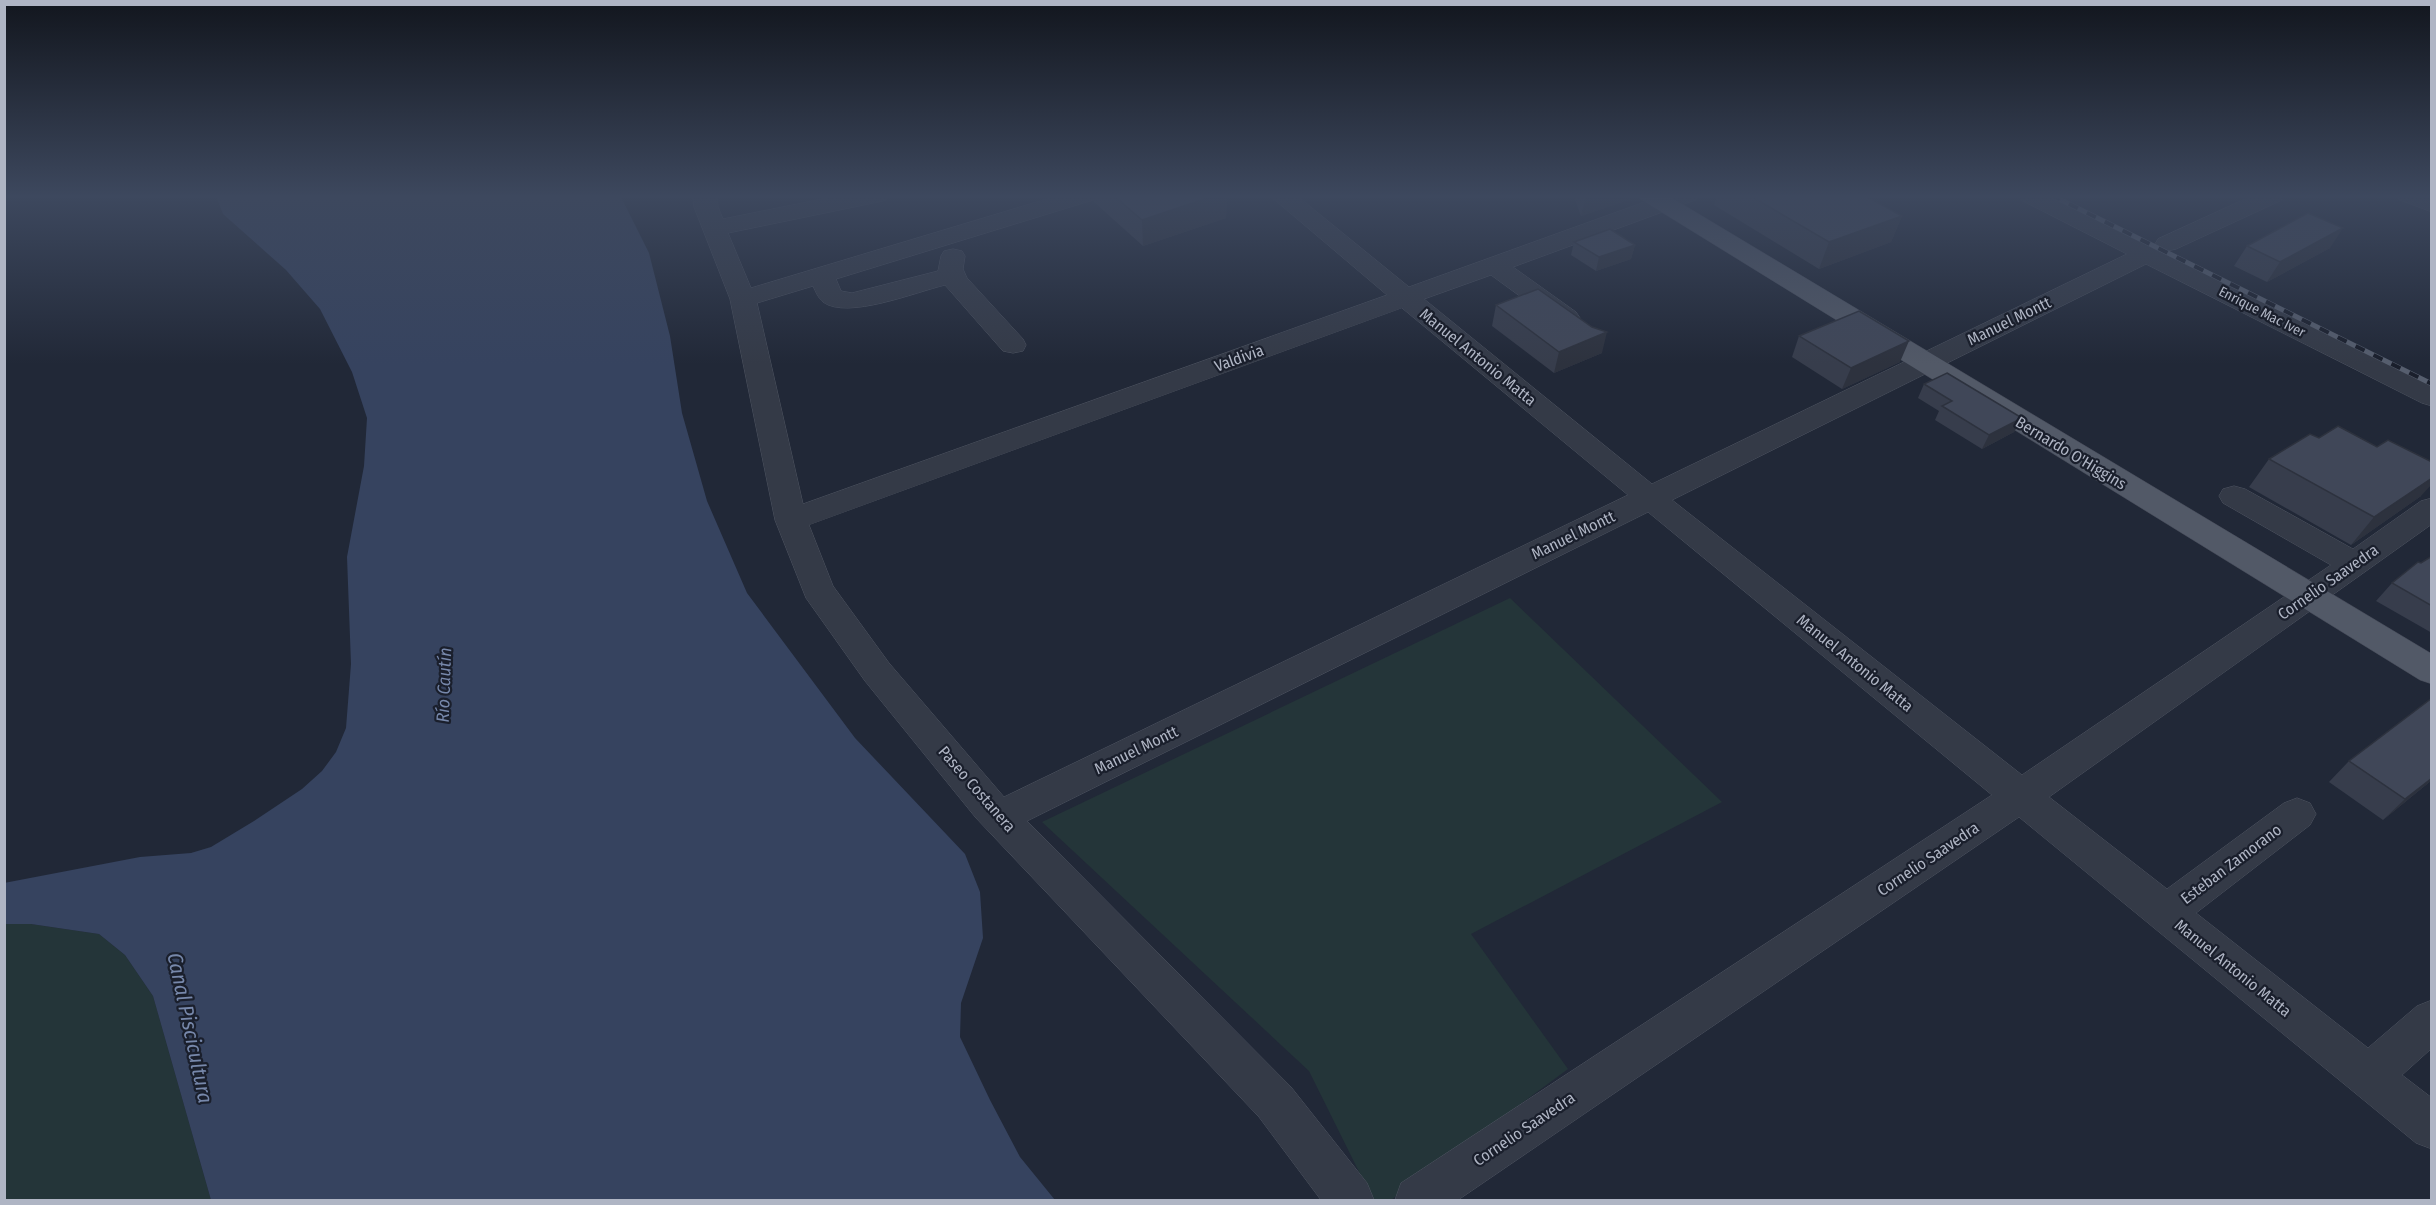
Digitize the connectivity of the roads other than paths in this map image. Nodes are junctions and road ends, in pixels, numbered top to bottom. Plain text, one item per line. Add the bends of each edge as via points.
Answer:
1 (724, 251) edge
2 (901, 251) edge
3 (956, 251) edge
4 (1350, 251) edge
5 (1530, 251) edge
6 (1758, 251) edge
7 (2152, 251) edge
8 (2161, 251) edge
9 (2162, 251) edge
10 (1494, 265) junction
11 (822, 275) junction
12 (953, 275) junction
13 (1406, 297) junction
14 (743, 299) junction
15 (1588, 334) edge
16 (1013, 345) dead end
17 (1932, 359) junction
18 (2432, 375) edge
19 (2432, 397) edge
20 (2234, 496) dead end
21 (1650, 498) junction
22 (2432, 508) edge
23 (791, 520) junction
24 (2354, 564) junction
25 (2317, 590) junction
26 (2432, 645) edge
27 (2432, 671) edge
28 (2020, 796) junction
29 (2297, 814) dead end
30 (1000, 817) junction
31 (2166, 913) junction
32 (2432, 1020) edge
33 (2368, 1076) junction
34 (2432, 1127) edge
35 (1350, 1200) edge
36 (1418, 1200) edge

1 - 14 street, Paseo Costanera
2 - 11 street
3 - 12 street via 950,269
4 - 13 street, Manuel Antonio Matta
5 - 10 street, Valdivia
6 - 17 main road, Bernardo O'Higgins
7 - 17 street, Manuel Montt
8 - 19 street, Enrique Mac Iver
9 - 18 street, Enrique Mac Iver
10 - 13 street, Valdivia
10 - 15 street
11 - 12 street via 830,295 852,301
11 - 14 street
12 - 16 street
13 - 21 street, Manuel Antonio Matta
13 - 23 street, Valdivia
14 - 23 street, Paseo Costanera
17 - 21 street, Manuel Montt
17 - 25 main road, Bernardo O'Higgins
20 - 24 street
21 - 28 street, Manuel Antonio Matta
21 - 30 street, Manuel Montt
22 - 24 street, Cornelio Saavedra
23 - 30 street, Paseo Costanera via 818,590 877,672
24 - 25 street, Cornelio Saavedra
25 - 26 main road, Bernardo O'Higgins
25 - 27 main road, Bernardo O'Higgins
25 - 28 street, Cornelio Saavedra
28 - 31 street, Manuel Antonio Matta
28 - 36 street, Cornelio Saavedra
29 - 31 street, Esteban Zamorano
30 - 35 street, Paseo Costanera via 1275,1102
31 - 33 street, Manuel Antonio Matta
32 - 33 street
33 - 34 street, Manuel Antonio Matta

